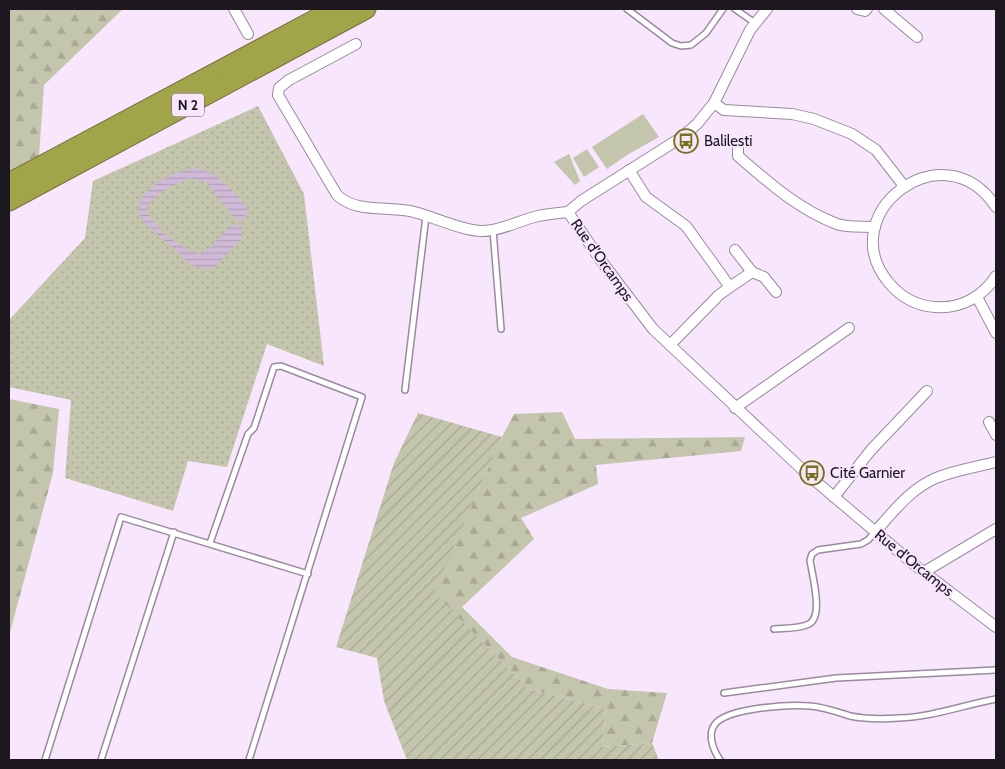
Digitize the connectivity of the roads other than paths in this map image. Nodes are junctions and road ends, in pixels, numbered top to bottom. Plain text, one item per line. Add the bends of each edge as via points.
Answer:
1 (234, 9) edge
2 (335, 9) edge
3 (366, 9) edge
4 (627, 9) edge
5 (723, 9) edge
6 (735, 9) edge
7 (767, 9) edge
8 (857, 9) edge
9 (867, 9) edge
10 (884, 9) edge
11 (755, 23) junction
12 (248, 34) dead end
13 (918, 37) dead end
14 (356, 44) dead end
15 (714, 103) junction
16 (738, 143) dead end
17 (629, 170) junction
18 (9, 183) edge
19 (904, 186) junction
20 (9, 201) edge
21 (996, 207) edge
22 (568, 212) junction
23 (426, 216) junction
24 (876, 227) junction
25 (493, 230) junction
26 (735, 250) dead end
27 (752, 272) junction
28 (996, 276) edge
29 (730, 287) junction
30 (776, 292) dead end
31 (977, 297) junction
32 (502, 328) dead end
33 (849, 328) dead end
34 (996, 332) edge
35 (670, 346) junction
36 (406, 390) dead end
37 (927, 391) dead end
38 (735, 408) junction
39 (989, 422) dead end
40 (996, 435) edge
41 (996, 462) edge
42 (834, 497) junction
43 (996, 529) edge
44 (174, 532) junction
45 (875, 532) junction
46 (210, 543) junction
47 (924, 572) junction
48 (308, 574) junction
49 (996, 627) edge
50 (774, 629) dead end
51 (996, 670) edge
52 (724, 693) dead end
53 (996, 699) edge
54 (45, 760) edge
55 (101, 760) edge
56 (250, 760) edge
57 (720, 760) edge

1 - 12 street
2 - 18 highway, N 2
3 - 20 highway, N 2
4 - 5 lane via 672,43 681,46 691,45 706,33
6 - 11 lane
7 - 11 street
8 - 9 street
10 - 13 street
11 - 15 street
14 - 23 street, Rue d'Orcamps via 289,80 278,88 278,95 341,200 360,207 410,211
15 - 17 street via 682,137
15 - 19 street via 724,110 814,118 852,134 876,150
16 - 24 street via 738,156 807,210 838,224
17 - 22 street
17 - 29 street via 646,197 686,226
19 - 21 street via 940,175 959,178 976,185
19 - 24 street via 881,211
22 - 25 street, Rue d'Orcamps via 538,216
22 - 35 street, Rue d'Orcamps via 629,299
23 - 25 street, Rue d'Orcamps via 478,231
23 - 36 lane
24 - 31 street via 877,261 884,277 896,291 910,300 944,308
25 - 32 lane
26 - 27 street
27 - 29 street
27 - 30 street via 764,277
28 - 31 street
29 - 35 street
31 - 34 street
33 - 38 street
35 - 38 street, Rue d'Orcamps
37 - 42 street via 871,450
38 - 42 street, Rue d'Orcamps
39 - 40 street
41 - 45 street via 935,479 904,500
42 - 45 street, Rue d'Orcamps
43 - 47 street
44 - 46 lane
44 - 54 lane via 121,516
44 - 55 lane
45 - 47 street, Rue d'Orcamps
45 - 50 lane via 861,544 818,550 812,554 810,560 817,610 814,620 807,625
46 - 48 lane
46 - 48 lane via 274,367 281,366 362,397
47 - 49 street, Rue d'Orcamps
48 - 56 lane
51 - 52 lane via 836,678
53 - 57 lane via 925,716 900,718 853,716 807,706 735,713 716,723 713,730 713,750

